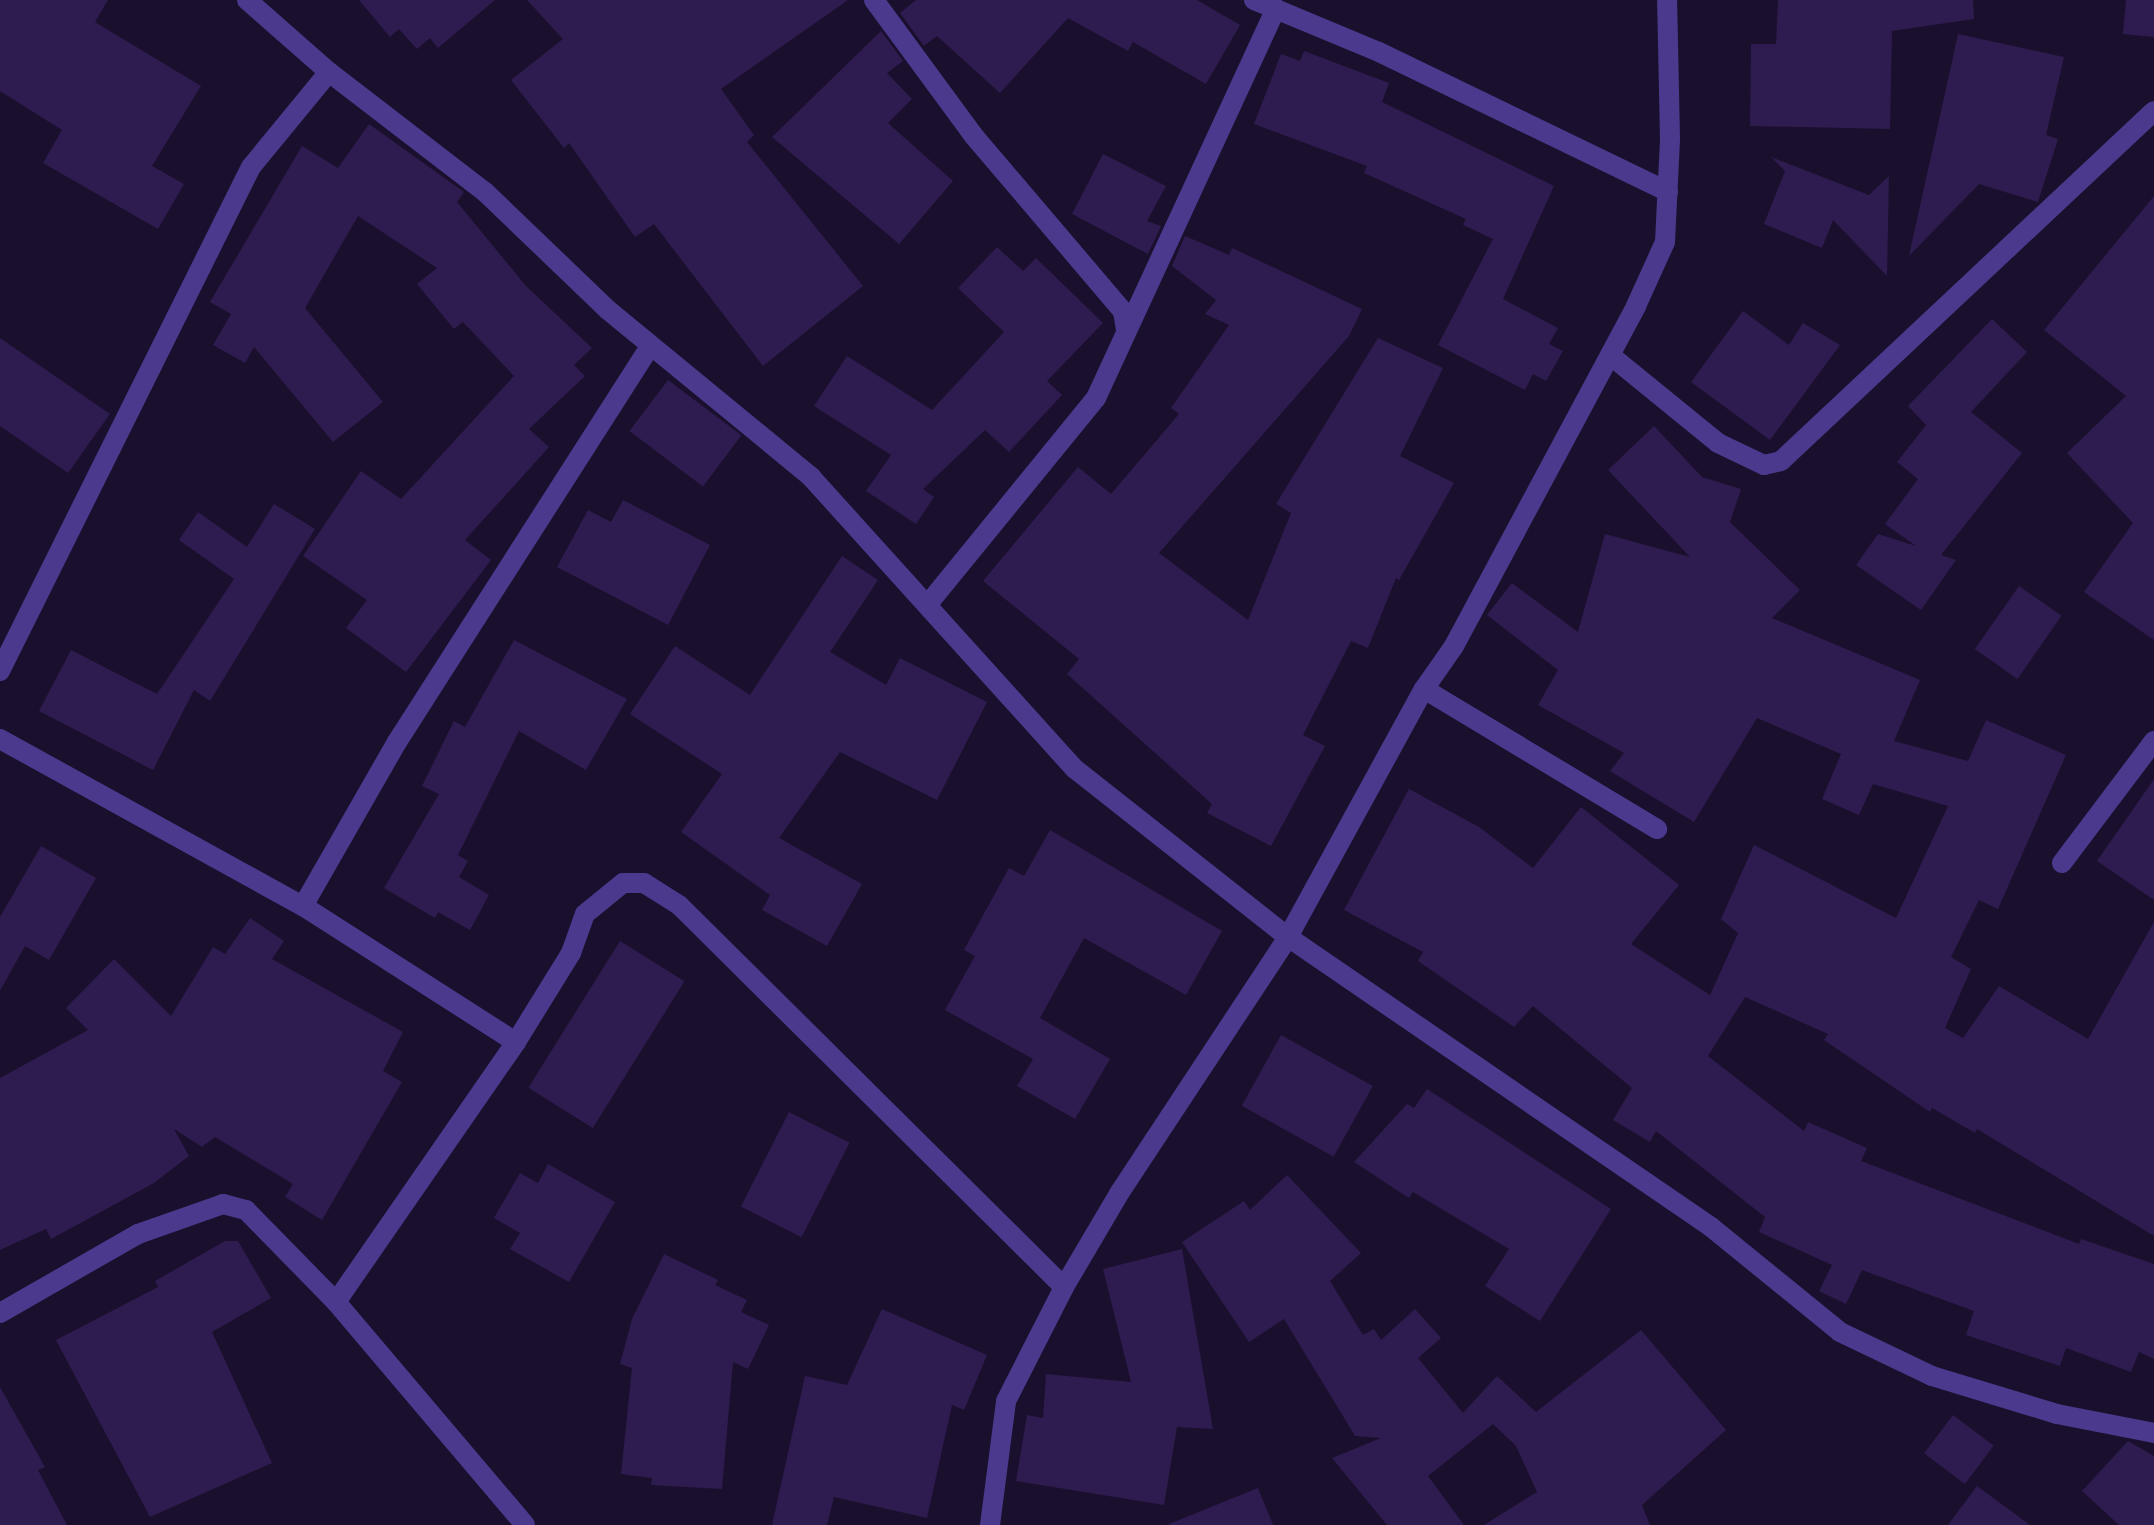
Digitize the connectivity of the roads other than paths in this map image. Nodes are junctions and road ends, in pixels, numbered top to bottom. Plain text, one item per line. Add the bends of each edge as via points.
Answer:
1 (247, 0) edge
2 (874, 0) edge
3 (1254, 0) edge
4 (1667, 0) edge
5 (1276, 9) junction
6 (329, 72) junction
7 (2154, 111) edge
8 (1668, 192) junction
9 (1126, 329) junction
10 (650, 346) junction
11 (1610, 355) junction
12 (928, 604) junction
13 (0, 671) edge
14 (1424, 689) junction
15 (0, 739) edge
16 (2154, 741) edge
17 (1657, 829) dead end
18 (2062, 863) dead end
19 (303, 906) junction
20 (1288, 937) junction
21 (516, 1042) junction
22 (1064, 1287) junction
23 (336, 1302) junction
24 (0, 1313) edge
25 (2154, 1433) edge
26 (525, 1525) edge
27 (990, 1525) edge

1 - 6 street
2 - 9 street via 973,135 1123,311
3 - 5 street
4 - 8 street
5 - 8 street via 1379,52
5 - 9 street
6 - 10 street via 485,192
6 - 13 street via 251,167
7 - 11 street via 1781,461 1764,465 1718,443
8 - 11 street via 1665,242
9 - 12 street via 1120,355 1096,398
10 - 12 street via 811,477
10 - 19 street via 397,742
11 - 14 street via 1454,646
12 - 20 street via 1075,769
14 - 17 street
14 - 20 street
15 - 19 street
16 - 18 street
19 - 21 street
20 - 22 street via 1120,1192
20 - 25 street via 1711,1227 1840,1332 1932,1376 2057,1414
21 - 22 street via 571,953 585,914 623,883 644,883 679,905
21 - 23 street
22 - 27 street via 1006,1401
23 - 24 street via 268,1228 246,1210 223,1204 138,1234
23 - 26 street

